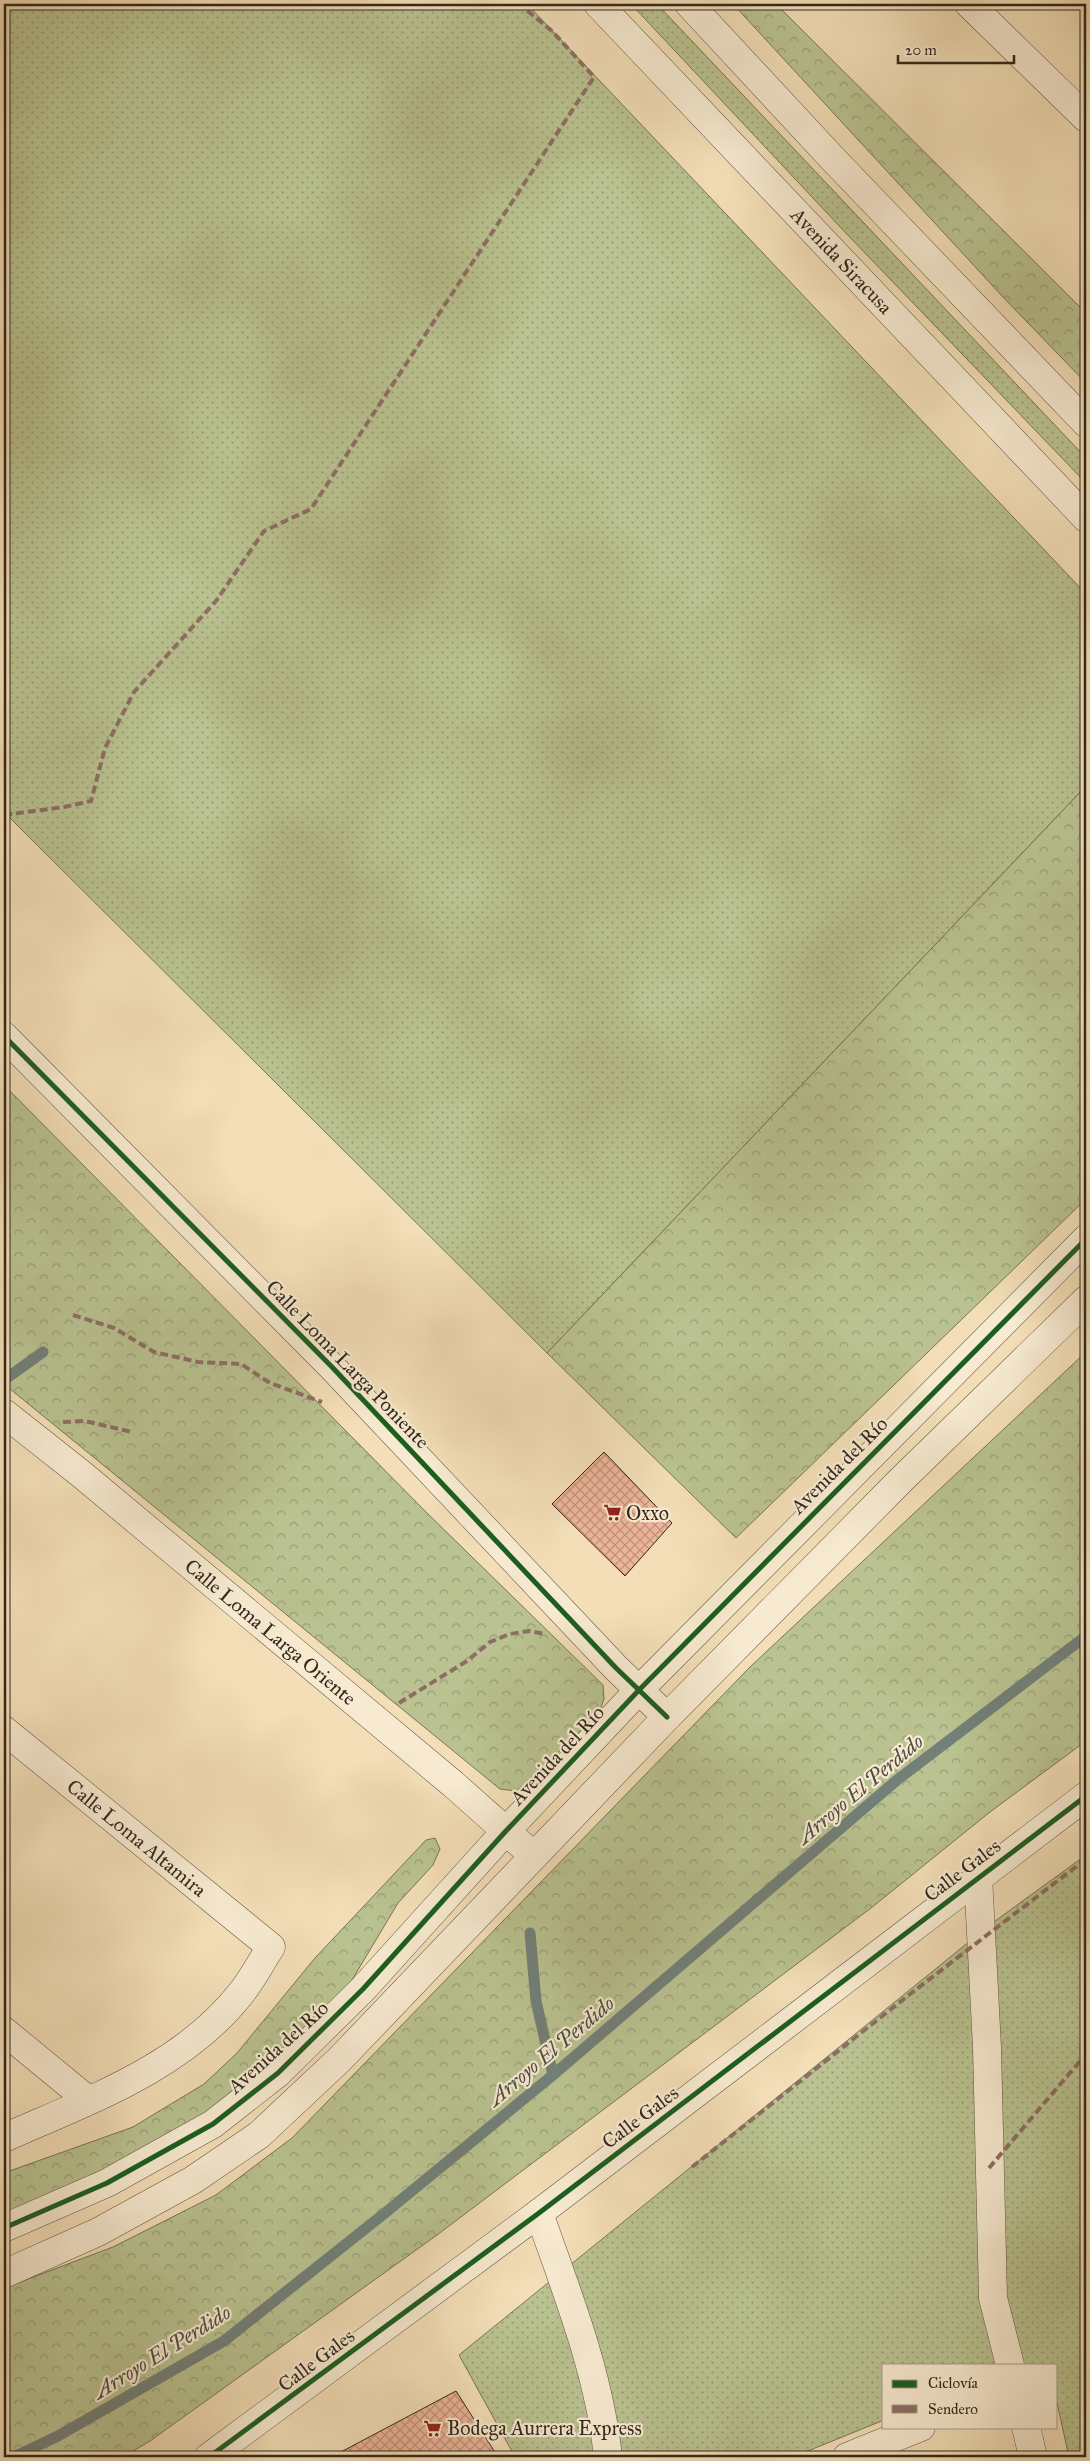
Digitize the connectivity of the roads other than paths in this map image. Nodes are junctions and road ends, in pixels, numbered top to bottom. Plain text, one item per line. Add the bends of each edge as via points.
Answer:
1 (598, 4) edge
2 (689, 4) edge
3 (969, 4) edge
4 (1086, 118) edge
5 (1086, 423) edge
6 (1086, 518) edge
7 (4, 1036) edge
8 (1086, 1239) edge
9 (1086, 1300) edge
10 (4, 1413) edge
11 (639, 1690) junction
12 (667, 1717) junction
13 (4, 1730) edge
14 (1086, 1796) edge
15 (506, 1832) junction
16 (534, 1856) junction
17 (978, 1876) junction
18 (4, 2031) edge
19 (88, 2100) junction
20 (4, 2138) edge
21 (539, 2213) junction
22 (4, 2228) edge
23 (4, 2274) edge
24 (1010, 2364) edge
25 (919, 2428) edge
26 (1026, 2428) edge
27 (208, 2457) edge
28 (608, 2457) edge
29 (847, 2457) edge
30 (1033, 2457) edge

1 - 6 street, Avenida Siracusa
2 - 5 street
3 - 4 street
7 - 11 street, Calle Loma Larga Poniente via 332,1367
8 - 11 street, Avenida del Río
9 - 12 street via 901,1480
10 - 15 street, Calle Loma Larga Oriente via 453,1784
11 - 12 street, Calle Loma Larga Poniente
11 - 15 street, Avenida del Río
12 - 16 street
13 - 19 street, Calle Loma Altamira via 271,1947 242,1992 201,2035 156,2068
14 - 17 street, Calle Gales
15 - 16 street, Calle Loma Larga Oriente
15 - 22 street, Avenida del Río via 363,1989 278,2073 213,2124 107,2184
16 - 23 street via 340,2059 259,2135 193,2180 107,2227
17 - 21 street, Calle Gales
17 - 24 street via 987,2047 993,2298
18 - 19 street
19 - 20 street
21 - 27 street, Calle Gales
21 - 28 street via 583,2337 604,2416
25 - 29 street
26 - 30 street

